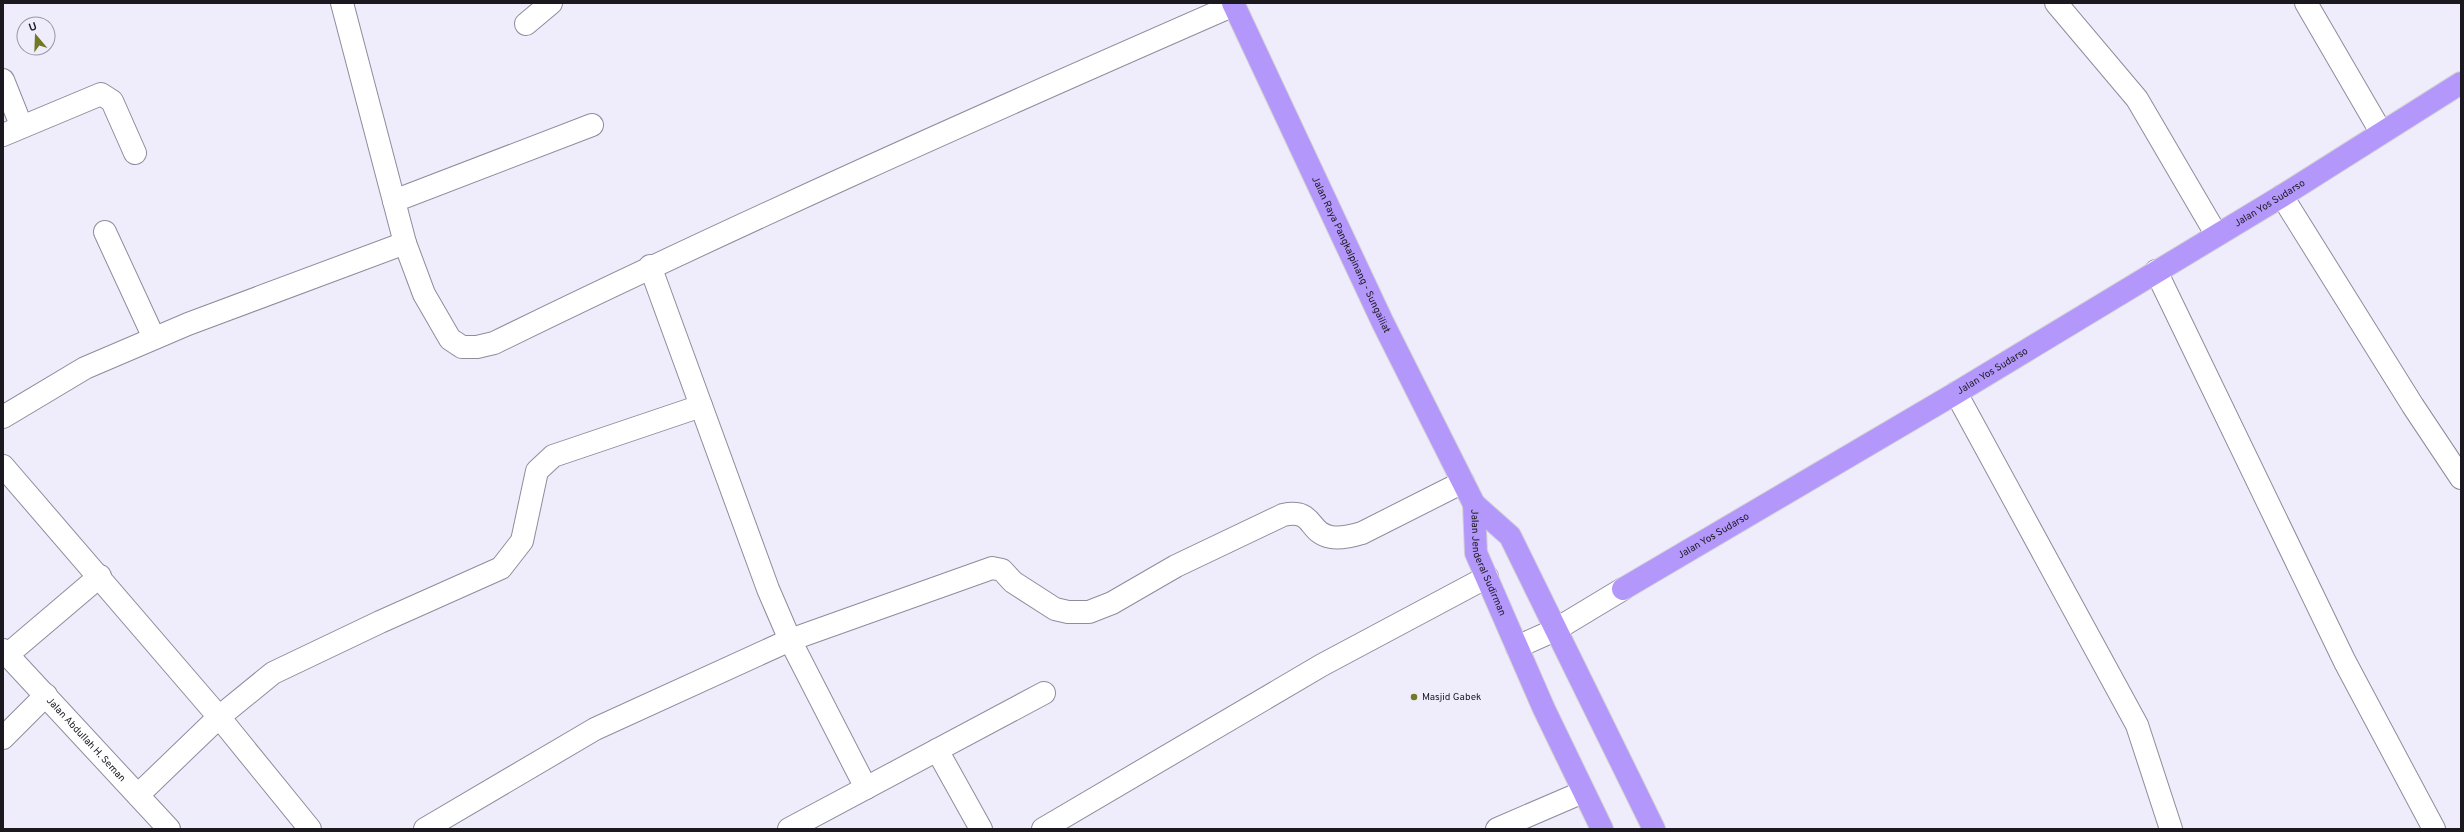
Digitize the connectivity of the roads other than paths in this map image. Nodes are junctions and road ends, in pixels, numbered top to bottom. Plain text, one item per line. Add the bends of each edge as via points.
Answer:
1 (342, 3) edge
2 (551, 3) edge
3 (2056, 3) edge
4 (2306, 3) edge
5 (1233, 4) edge
6 (526, 24) dead end
7 (3, 80) edge
8 (2461, 83) edge
9 (592, 125) dead end
10 (12, 130) edge
11 (2381, 132) junction
12 (135, 153) dead end
13 (2282, 196) junction
14 (394, 201) junction
15 (105, 232) dead end
16 (2216, 234) junction
17 (405, 243) junction
18 (650, 266) junction
19 (2156, 271) junction
20 (154, 338) junction
21 (1956, 393) junction
22 (701, 406) junction
23 (3, 417) edge
24 (3, 466) edge
25 (2461, 478) edge
26 (1463, 482) junction
27 (1474, 504) junction
28 (100, 576) junction
29 (1487, 577) junction
30 (1623, 589) joint
31 (1555, 630) junction
32 (790, 640) junction
33 (1517, 647) junction
34 (5, 652) edge
35 (1044, 693) dead end
36 (46, 695) junction
37 (218, 717) junction
38 (3, 738) edge
39 (937, 750) junction
40 (866, 788) junction
41 (1583, 792) junction
42 (138, 795) junction
43 (169, 829) edge
44 (310, 829) edge
45 (425, 829) edge
46 (789, 829) edge
47 (981, 829) edge
48 (1043, 829) edge
49 (1497, 829) edge
50 (1602, 829) edge
51 (1654, 829) edge
52 (2171, 829) edge
53 (2434, 829) edge

1 - 14 street
2 - 6 street
3 - 16 street via 2137,99
4 - 11 street
5 - 18 street
5 - 26 highway, Jalan Raya Pangkalpinang - Sungailiat via 1373,302
7 - 10 street
8 - 11 highway, Jalan Yos Sudarso
9 - 14 street
10 - 12 street via 101,94 112,101
11 - 13 highway, Jalan Yos Sudarso
13 - 16 highway, Jalan Yos Sudarso
13 - 25 street via 2412,406
14 - 17 street
15 - 20 street
16 - 19 highway, Jalan Yos Sudarso
17 - 18 street via 424,294 450,339 462,347 494,343
17 - 20 street
18 - 22 street
19 - 21 highway, Jalan Yos Sudarso
19 - 53 street via 2345,662
20 - 23 street via 85,368
21 - 30 highway, Jalan Yos Sudarso
21 - 52 street via 2137,725
22 - 32 street via 768,590
22 - 37 street via 553,456 538,472 522,542 501,568 273,673
24 - 28 street
26 - 27 highway, Jalan Raya Pangkalpinang - Sungailiat
26 - 32 street via 1362,533 1346,537 1322,534 1298,512 1283,515 1176,566 1089,612 1055,609 1013,582 1002,570 992,568
27 - 29 highway, Jalan Jenderal Sudirman via 1476,553
27 - 31 highway, Jalan Jenderal Sudirman via 1510,536
28 - 34 street
28 - 37 street
29 - 33 highway, Jalan Jenderal Sudirman
29 - 48 street via 1322,665
30 - 31 street, Jalan Yos Sudarso
31 - 33 street, Jalan Yos Sudarso
31 - 51 highway, Jalan Jenderal Sudirman
32 - 40 street
32 - 45 street via 595,729
33 - 41 highway, Jalan Jenderal Sudirman
34 - 36 street, Jalan Abdullah H. Seman
35 - 39 street
36 - 38 street
36 - 42 street, Jalan Abdullah H. Seman
37 - 42 street
37 - 44 street
39 - 40 street
39 - 47 street
40 - 46 street
41 - 49 street
41 - 50 highway, Jalan Jenderal Sudirman
42 - 43 street, Jalan Abdullah H. Seman

